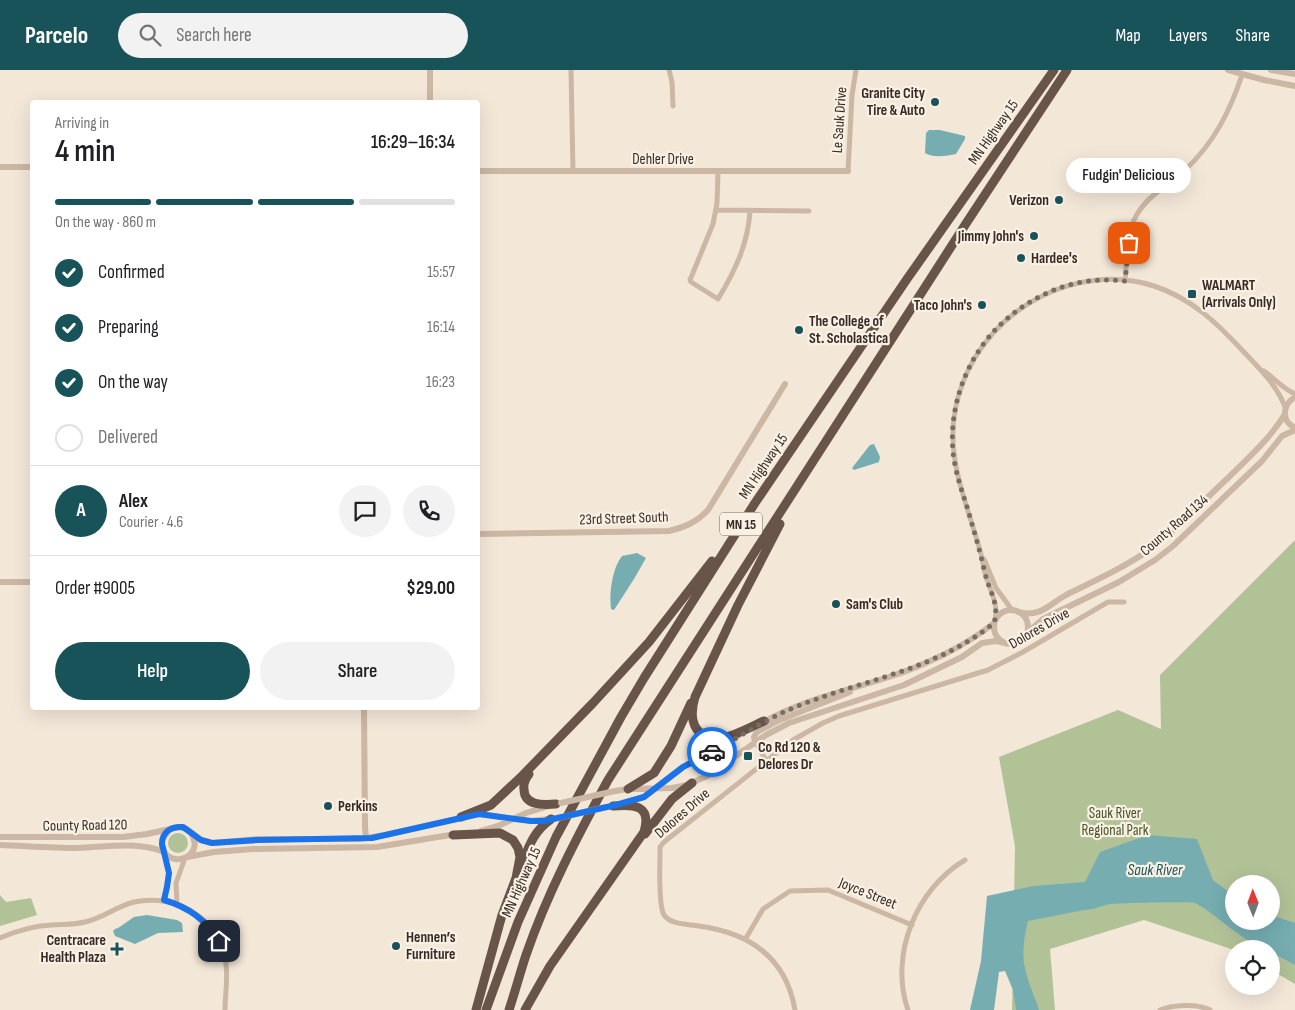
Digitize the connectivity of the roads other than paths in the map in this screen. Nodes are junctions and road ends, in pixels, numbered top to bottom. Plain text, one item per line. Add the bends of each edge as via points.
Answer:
1 (430, 70) edge
2 (572, 70) edge
3 (669, 70) edge
4 (856, 70) edge
5 (1050, 70) edge
6 (1054, 70) edge
7 (1069, 70) edge
8 (1228, 70) edge
9 (1271, 70) edge
10 (1295, 74) edge
11 (1242, 75) junction
12 (1295, 86) edge
13 (1040, 89) junction
14 (430, 100) edge
15 (673, 106) dead end
16 (0, 167) edge
17 (30, 167) edge
18 (480, 171) edge
19 (573, 171) junction
20 (848, 171) joint
21 (718, 172) junction
22 (716, 210) junction
23 (750, 211) junction
24 (809, 211) dead end
25 (1125, 281) junction
26 (1259, 368) junction
27 (785, 384) dead end
28 (1295, 395) edge
29 (1285, 407) junction
30 (1284, 414) junction
31 (1295, 429) edge
32 (807, 472) junction
33 (755, 503) junction
34 (480, 534) edge
35 (982, 557) junction
36 (0, 582) edge
37 (30, 582) edge
38 (1124, 602) dead end
39 (1015, 611) junction
40 (995, 622) junction
41 (1027, 633) junction
42 (1005, 643) junction
43 (707, 672) junction
44 (871, 682) junction
45 (364, 710) edge
46 (764, 722) junction
47 (755, 742) junction
48 (542, 756) junction
49 (766, 760) junction
50 (692, 783) junction
51 (628, 789) junction
52 (655, 789) junction
53 (558, 804) junction
54 (609, 806) junction
55 (461, 817) junction
56 (513, 818) junction
57 (553, 819) junction
58 (170, 829) junction
59 (190, 832) junction
60 (453, 835) junction
61 (0, 837) edge
62 (366, 838) junction
63 (641, 838) junction
64 (0, 845) edge
65 (164, 852) junction
66 (186, 858) junction
67 (965, 860) dead end
68 (516, 880) junction
69 (164, 900) junction
70 (177, 904) junction
71 (912, 924) junction
72 (0, 938) edge
73 (746, 938) junction
74 (225, 1010) edge
75 (476, 1010) edge
76 (486, 1010) edge
77 (509, 1010) edge
78 (525, 1010) edge
79 (796, 1010) edge
80 (908, 1010) edge
81 (1160, 1010) edge
82 (1210, 1010) edge

1 - 14 street
2 - 19 street
3 - 15 street
4 - 20 street, Le Sauk Drive
5 - 13 highway
6 - 13 highway, MN Highway 15 / MN 15
7 - 32 highway, MN Highway 15 / MN 15
8 - 11 street
9 - 10 street
11 - 12 street
11 - 25 street via 1232,104 1204,149 1186,169 1150,197 1134,219
13 - 33 highway, MN Highway 15 / MN 15
16 - 17 street
18 - 19 street, Dehler Drive
19 - 21 street, Dehler Drive
20 - 21 street, Dehler Drive
21 - 22 street
22 - 23 street
22 - 23 street via 690,280 718,299 742,252
23 - 24 street
25 - 26 street via 1167,291 1201,310
25 - 35 street via 1084,282 1032,300 996,329 970,366 955,406 953,453
26 - 28 street
26 - 29 street
27 - 34 street, 23rd Street South via 708,510 689,525 670,531
28 - 29 street
29 - 30 street
30 - 31 street
30 - 39 street, County Road 134 via 1275,431 1154,546 1039,612
31 - 41 street, County Road 134 via 1282,436 1262,461 1155,560 1119,582 1044,619
32 - 43 highway via 754,572
32 - 77 highway, MN Highway 15 / MN 15 via 608,780 579,832 526,954
33 - 48 highway via 649,642
33 - 76 highway, MN Highway 15 / MN 15 via 644,678 567,815 518,922
35 - 39 street via 996,588
35 - 40 street via 997,611
36 - 37 street
38 - 49 street, Dolores Drive via 1108,602 988,670 823,723
39 - 40 street via 1002,612
39 - 41 street via 1025,619
40 - 42 street via 997,637
40 - 44 street via 967,643 908,670
41 - 42 street via 1015,644
42 - 47 street via 982,643 962,657 904,685 804,716
43 - 46 highway via 693,705 693,718 699,731 707,738 719,739
43 - 51 highway via 658,767 648,778
44 - 46 street via 805,703
44 - 47 street via 777,721 757,732
45 - 62 street
46 - 52 street via 683,767
47 - 49 street
47 - 50 street
48 - 53 highway via 526,778 524,795 537,804
48 - 55 highway via 491,805
49 - 73 street, Dolores Drive via 660,847 661,905 668,920 723,930
50 - 52 street
50 - 63 highway via 672,799
51 - 52 street
51 - 53 street, bridge
52 - 54 street via 640,798
53 - 56 street
54 - 57 street, bridge
54 - 63 highway via 633,805 644,812 646,823
55 - 56 street via 487,814
55 - 62 street
56 - 57 street via 531,821
56 - 60 street via 485,830
57 - 68 highway via 534,835
58 - 59 street via 183,827
58 - 61 street, County Road 120 via 129,837
58 - 65 street via 162,840
59 - 62 street via 212,843
59 - 66 street via 195,844
60 - 66 street via 377,846 235,850
60 - 68 highway via 489,833 508,836 519,852
63 - 78 highway via 550,966
64 - 65 street, County Road 120 via 75,848 138,845
65 - 66 street via 172,858
65 - 69 street via 169,873
66 - 70 street via 176,884
67 - 71 street via 930,890
68 - 75 highway via 502,915
69 - 70 street
69 - 72 street via 132,902 84,923 36,926
70 - 74 street via 205,922 219,941 226,963
71 - 73 street, Joyce Street via 828,890 790,891 762,909
71 - 80 street via 903,955
73 - 79 street, Dolores Drive via 777,966 790,988
81 - 82 street via 1170,1006

